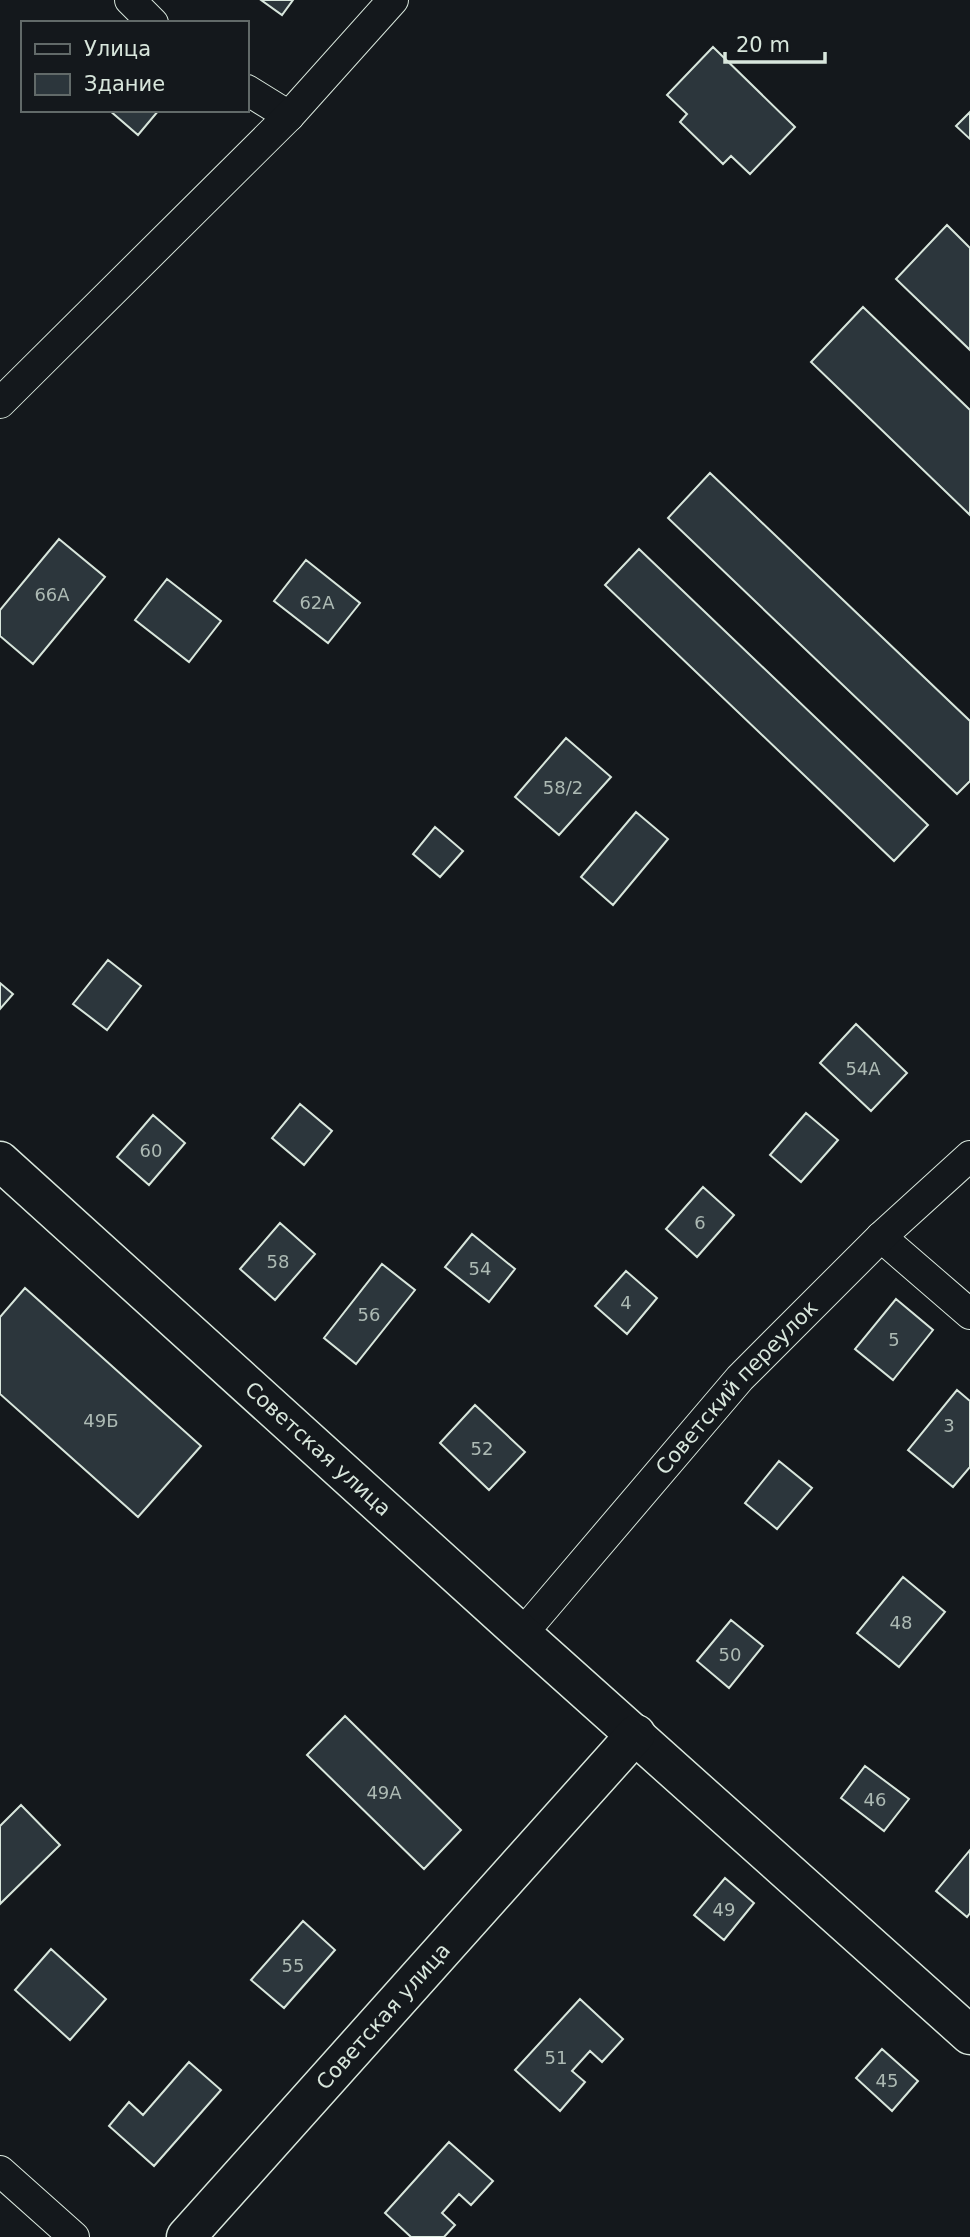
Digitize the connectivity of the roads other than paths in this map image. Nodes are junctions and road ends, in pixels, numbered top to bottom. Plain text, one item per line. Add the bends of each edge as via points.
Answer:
1 (130, 0) edge
2 (393, 0) edge
3 (151, 21) edge
4 (248, 91) edge
5 (289, 116) junction
6 (0, 402) edge
7 (970, 1156) edge
8 (0, 1161) edge
9 (881, 1237) junction
10 (970, 1314) edge
11 (522, 1634) junction
12 (636, 1734) junction
13 (970, 2035) edge
14 (0, 2171) edge
15 (74, 2237) edge
16 (186, 2237) edge

1 - 3 street
2 - 5 street
4 - 5 street
5 - 6 street
7 - 9 street, Советский переулок
8 - 11 main road, Советская улица
9 - 10 street
9 - 11 street, Советский переулок via 740,1378
11 - 12 main road, Советская улица
12 - 13 main road, Советская улица
12 - 16 main road, Советская улица
14 - 15 street

